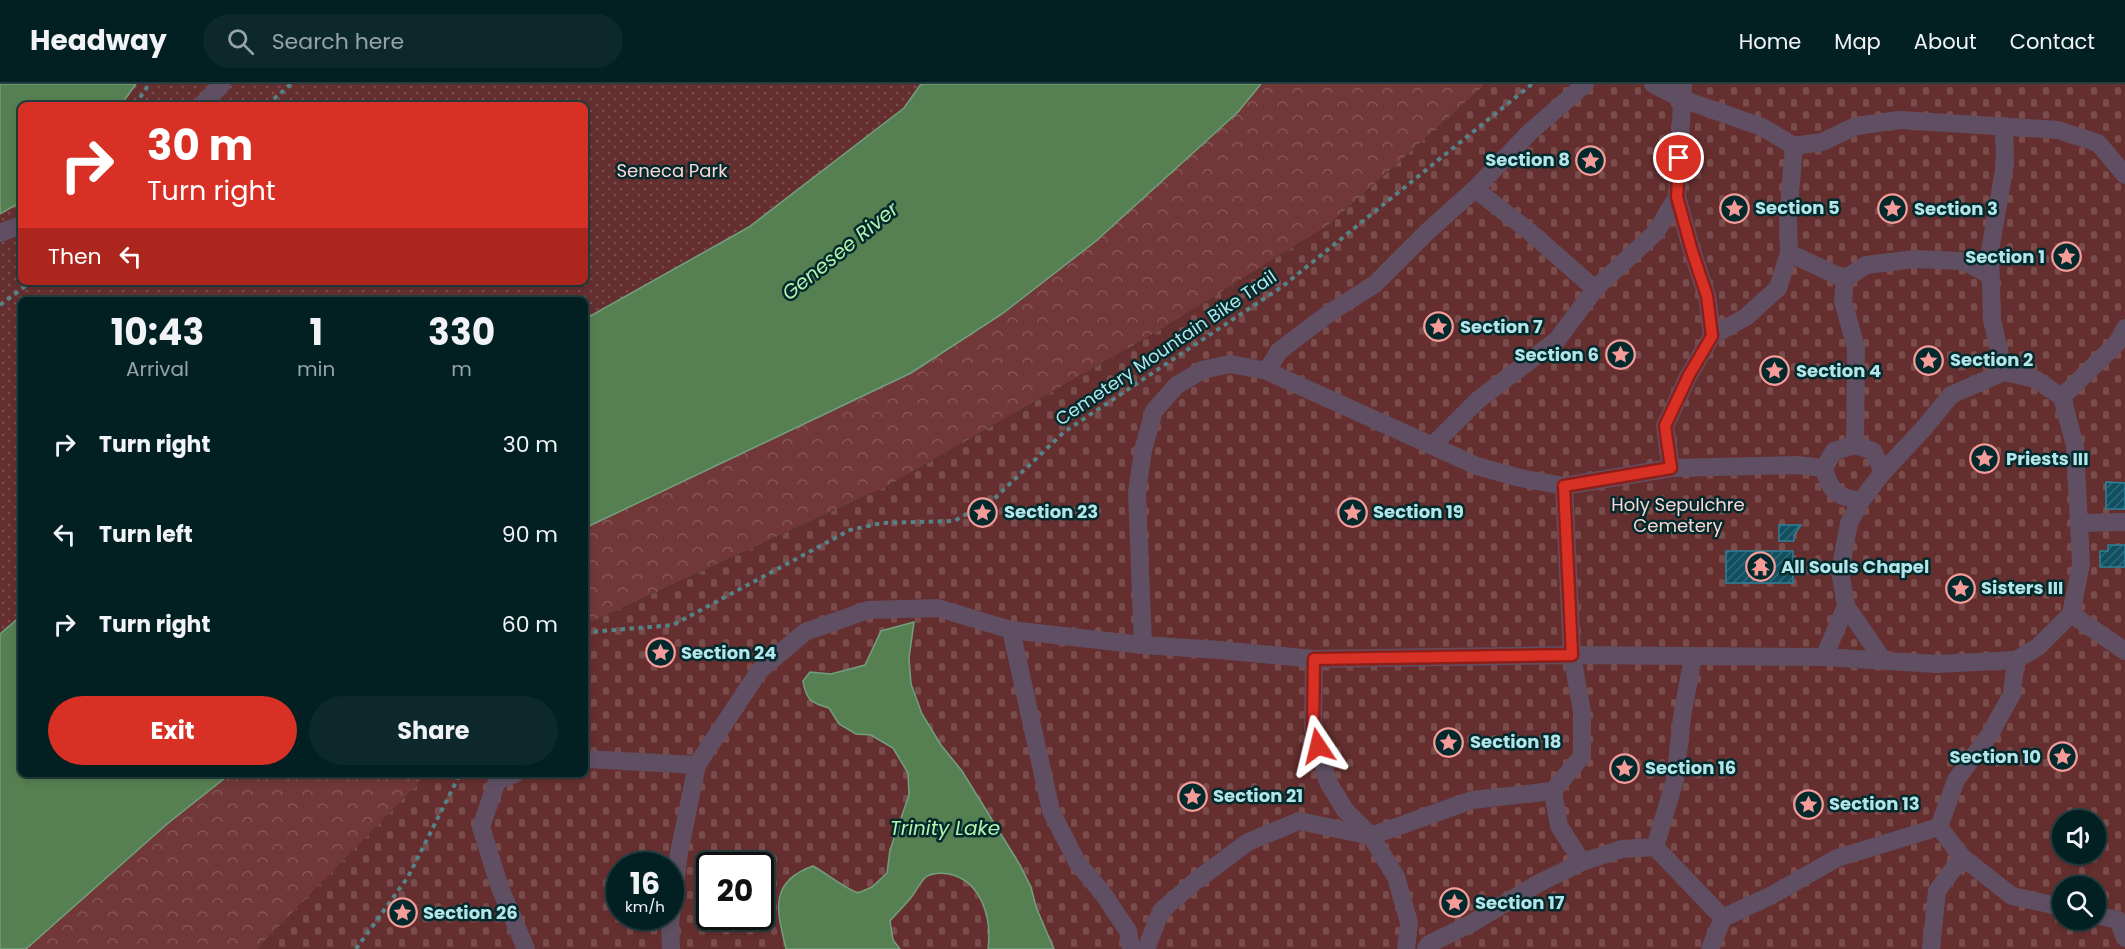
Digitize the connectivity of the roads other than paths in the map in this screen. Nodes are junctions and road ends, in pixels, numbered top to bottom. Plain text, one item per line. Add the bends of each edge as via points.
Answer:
1 (222, 84) edge
2 (1585, 84) edge
3 (1653, 84) edge
4 (1682, 92) edge
5 (205, 102) edge
6 (2004, 126) junction
7 (1794, 146) junction
8 (2125, 175) edge
9 (1475, 189) junction
10 (1677, 197) junction
11 (18, 226) edge
12 (0, 233) edge
13 (1789, 253) junction
14 (1990, 275) junction
15 (1845, 279) junction
16 (1595, 289) junction
17 (2125, 328) edge
18 (1712, 336) junction
19 (1267, 371) junction
20 (2004, 372) junction
21 (2062, 397) junction
22 (1855, 445) junction
23 (1432, 446) junction
24 (1671, 468) junction
25 (1824, 468) junction
26 (1883, 472) junction
27 (1564, 486) junction
28 (1861, 501) junction
29 (2125, 522) edge
30 (2079, 523) junction
31 (1846, 606) junction
32 (2072, 614) junction
33 (1011, 630) junction
34 (1143, 645) junction
35 (2125, 651) edge
36 (1572, 655) junction
37 (1693, 657) junction
38 (1824, 657) junction
39 (1314, 659) junction
40 (1883, 660) junction
41 (2016, 660) junction
42 (588, 759) edge
43 (697, 765) junction
44 (508, 777) edge
45 (1553, 791) junction
46 (1939, 827) junction
47 (1371, 836) junction
48 (1655, 847) junction
49 (1962, 857) junction
50 (1582, 862) junction
51 (2052, 905) edge
52 (2106, 916) edge
53 (2122, 917) edge
54 (1723, 918) junction
55 (2125, 938) edge
56 (526, 949) edge
57 (671, 949) edge
58 (1131, 949) edge
59 (1146, 949) edge
60 (1406, 949) edge
61 (1426, 949) edge
62 (1710, 949) edge
63 (1931, 949) edge

1 - 5 lane
2 - 9 lane via 1530,132
3 - 4 lane
4 - 7 lane via 1762,127
4 - 10 lane
6 - 7 lane via 1900,120 1856,126 1822,142
6 - 8 lane via 2058,130 2098,143
6 - 14 lane via 2005,164 1990,251
7 - 13 lane
9 - 16 lane
9 - 19 lane via 1375,284 1279,351
10 - 16 lane via 1656,232
10 - 18 lane via 1707,296
11 - 12 lane
13 - 15 lane
13 - 18 lane via 1778,288 1746,317
14 - 15 lane via 1963,261 1915,259 1866,265
14 - 20 lane via 1992,320
15 - 22 lane via 1843,301 1856,348
16 - 23 lane via 1557,340 1478,400
17 - 21 lane via 2117,343
18 - 24 lane via 1665,426
19 - 23 lane
19 - 34 lane via 1230,364 1202,370 1176,386 1154,411 1137,493
20 - 21 lane via 2035,379
20 - 26 lane via 1951,395
21 - 30 lane via 2075,446
22 - 25 lane via 1834,451
22 - 26 lane via 1873,451
23 - 27 lane via 1477,466
24 - 25 lane
24 - 27 lane
25 - 28 lane via 1829,486 1843,498
26 - 28 lane
27 - 36 lane
28 - 31 lane via 1849,523 1840,571
29 - 30 lane
30 - 32 lane via 2081,564
31 - 38 lane
31 - 40 lane
32 - 35 lane
32 - 41 lane via 2038,647
33 - 34 lane
33 - 43 lane via 938,608 868,610 806,632 760,670
33 - 58 lane via 1051,811 1077,862 1128,931
34 - 39 lane
36 - 37 lane
36 - 39 lane
36 - 45 lane via 1581,712 1581,756
37 - 38 lane
37 - 48 lane via 1675,780
38 - 40 lane
39 - 47 lane via 1313,728 1328,782 1345,810
40 - 41 lane via 1936,664
41 - 46 lane via 2012,694 1990,734 1956,780
42 - 43 lane
43 - 57 lane via 678,853
44 - 56 lane via 498,781 482,827 500,888
45 - 47 lane via 1472,800
45 - 50 lane via 1559,826
46 - 49 lane
46 - 54 lane via 1837,858
47 - 59 lane via 1299,821 1248,842 1161,911
47 - 60 lane via 1396,878 1409,923
48 - 50 lane via 1622,849
48 - 54 lane
49 - 51 lane via 2012,896
49 - 63 lane via 1937,891
50 - 61 lane
52 - 53 lane
53 - 55 lane
54 - 62 lane

